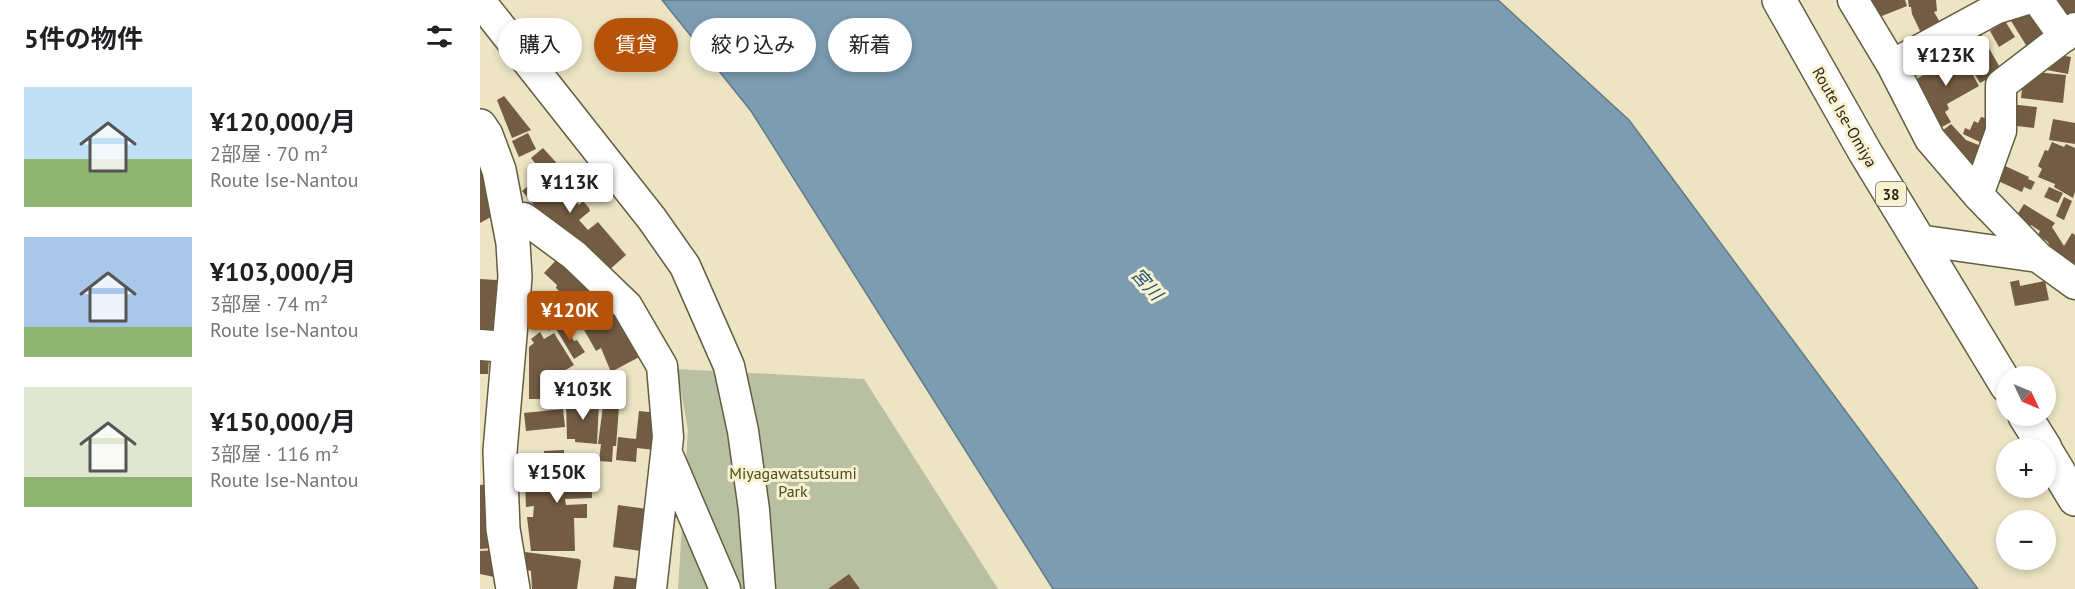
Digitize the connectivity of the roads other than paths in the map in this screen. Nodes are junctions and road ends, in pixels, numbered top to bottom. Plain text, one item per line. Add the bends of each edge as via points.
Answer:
1 (1779, 0) edge
2 (1853, 0) edge
3 (2024, 0) edge
4 (2038, 0) edge
5 (480, 1) edge
6 (2069, 32) edge
7 (1892, 65) junction
8 (480, 126) edge
9 (1978, 195) junction
10 (524, 218) dead end
11 (1918, 240) junction
12 (2037, 257) junction
13 (2075, 284) edge
14 (494, 346) edge
15 (1996, 368) edge
16 (667, 454) junction
17 (2056, 468) edge
18 (2075, 499) edge
19 (513, 589) edge
20 (651, 589) edge
21 (725, 589) edge
22 (760, 589) edge

1 - 11 main road, Route Ise-Omiya / 38
2 - 7 street
3 - 7 street via 1995,9
4 - 6 street
5 - 22 street via 685,266 729,366 743,430
6 - 9 street via 2001,85 2001,131
7 - 9 street via 1930,139
8 - 14 main road via 499,170 513,243 515,277
9 - 12 street
10 - 16 street via 574,255 627,306 662,366
11 - 12 street
11 - 15 main road, Route Ise-Omiya / 38
12 - 13 street
14 - 19 main road via 501,423 503,529
16 - 20 street
16 - 21 street
17 - 18 main road

